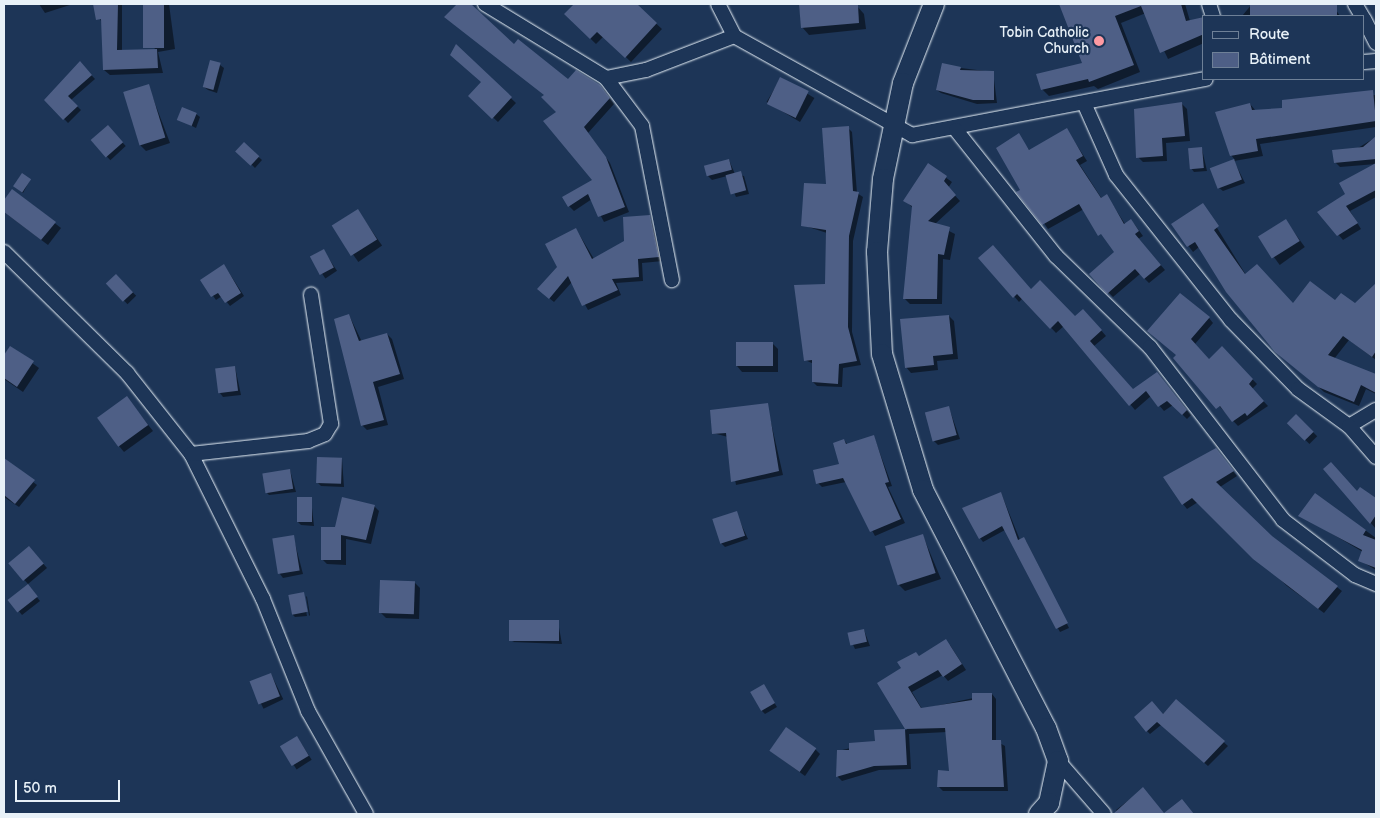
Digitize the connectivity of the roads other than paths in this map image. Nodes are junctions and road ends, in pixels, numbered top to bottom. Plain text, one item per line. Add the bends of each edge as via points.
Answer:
1 (485, 4) edge
2 (718, 4) edge
3 (934, 4) edge
4 (1355, 4) edge
5 (1361, 15) edge
6 (1365, 22) edge
7 (734, 36) junction
8 (1376, 43) edge
9 (606, 78) junction
10 (1202, 80) edge
11 (1084, 103) junction
12 (892, 124) junction
13 (956, 130) junction
14 (4, 252) edge
15 (672, 280) dead end
16 (311, 295) dead end
17 (1376, 410) edge
18 (1349, 426) junction
19 (191, 454) junction
20 (1376, 457) edge
21 (1376, 584) edge
22 (1058, 761) junction
23 (366, 814) edge
24 (1039, 814) edge
25 (1104, 814) edge

1 - 9 street
2 - 7 street
3 - 12 main road
4 - 5 street
6 - 8 street
7 - 9 street via 646,70
7 - 12 street
9 - 15 street via 642,126 648,144
10 - 11 street
11 - 13 street
11 - 18 street via 1116,175 1231,320 1298,389
12 - 13 street via 912,135
12 - 22 main road via 877,252 882,354 894,404 923,490 1046,728
13 - 21 street via 1056,256 1150,347 1283,520 1355,575
14 - 19 street via 127,373
16 - 19 street via 331,424 325,434 308,441
17 - 18 street
18 - 20 street
19 - 23 street via 263,599 308,711
22 - 24 main road via 1048,803
22 - 25 street

